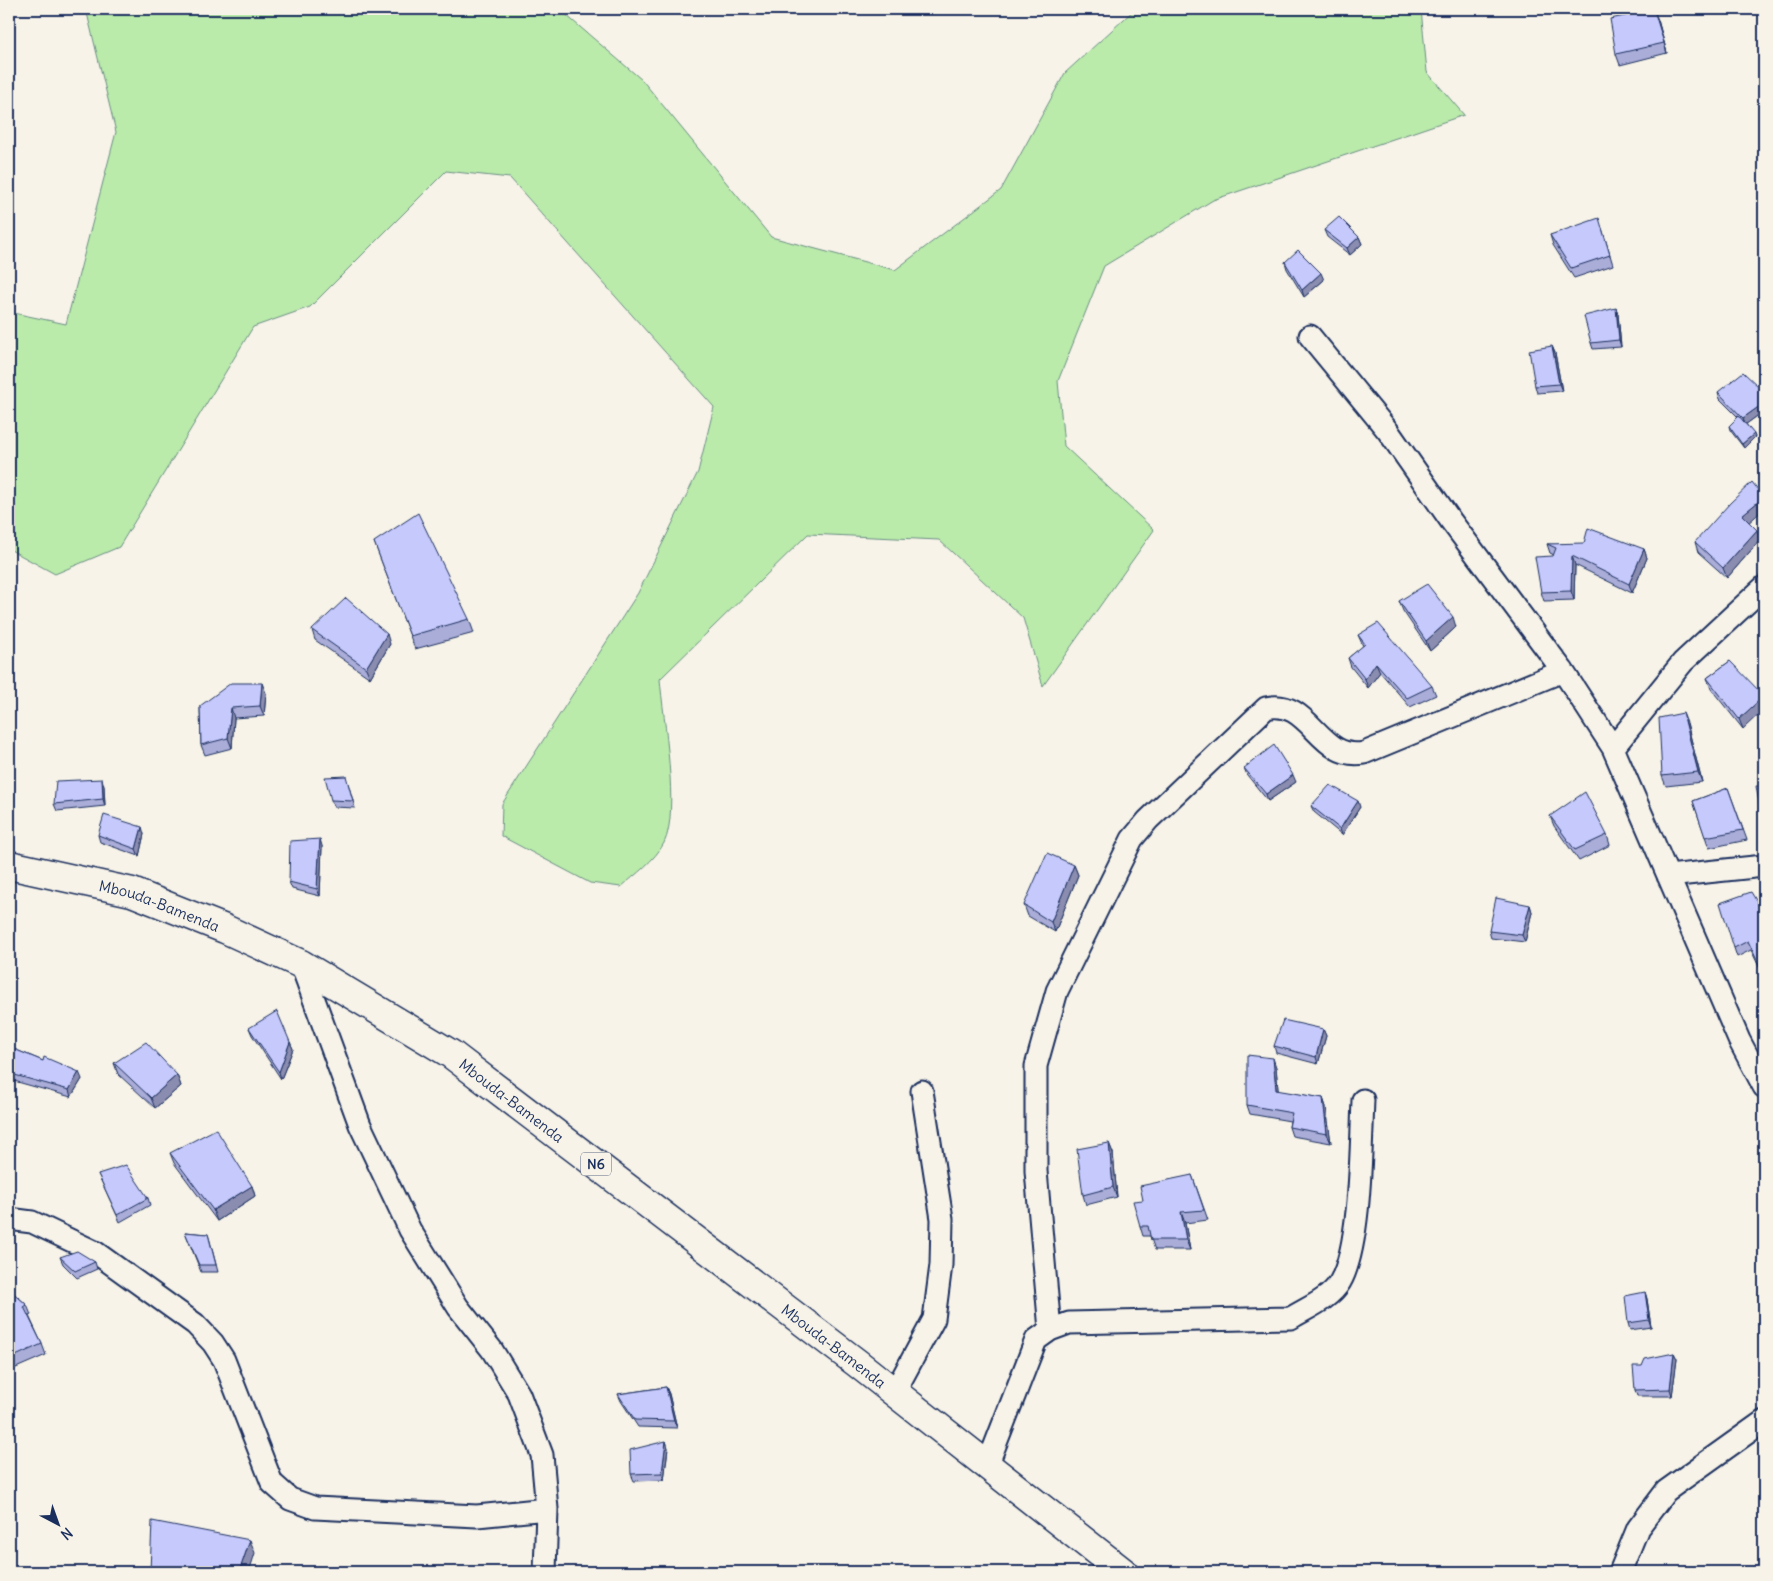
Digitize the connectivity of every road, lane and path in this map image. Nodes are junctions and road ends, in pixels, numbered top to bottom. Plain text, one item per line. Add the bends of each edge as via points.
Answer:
1 (1310, 336) dead end
2 (1764, 587) edge
3 (1563, 671) junction
4 (1613, 748) junction
5 (9, 865) edge
6 (1764, 866) edge
7 (1668, 876) junction
8 (301, 964) junction
9 (1764, 1087) edge
10 (922, 1090) dead end
11 (1363, 1100) dead end
12 (9, 1219) edge
13 (1050, 1330) junction
14 (894, 1393) junction
15 (1764, 1421) edge
16 (987, 1466) junction
17 (548, 1509) junction
18 (545, 1572) edge
19 (1123, 1572) edge
20 (1620, 1572) edge

1 - 3 street via 1388,431
2 - 4 street via 1683,662
3 - 4 street
3 - 13 street via 1352,756 1338,751 1290,709 1278,705 1266,708 1132,838 1057,991 1036,1066 1036,1170
4 - 7 street
5 - 8 highway, Mbouda-Bamenda / N6 via 132,892
6 - 7 street
7 - 9 street via 1739,1040
8 - 14 highway, Mbouda-Bamenda / N6 via 451,1054
8 - 17 street via 360,1125 410,1230 458,1307 492,1350 519,1394 542,1456
10 - 14 street via 942,1219 941,1265 934,1319
11 - 13 street via 1354,1223 1347,1262 1339,1283 1320,1301 1290,1318 1069,1323
12 - 17 street via 32,1222 95,1252 195,1324 224,1360 272,1483 290,1499 314,1508 477,1516
13 - 16 street via 1036,1340
14 - 16 highway, Mbouda-Bamenda / N6
15 - 20 street via 1666,1491 1638,1528
16 - 19 highway, Mbouda-Bamenda / N6
17 - 18 street

